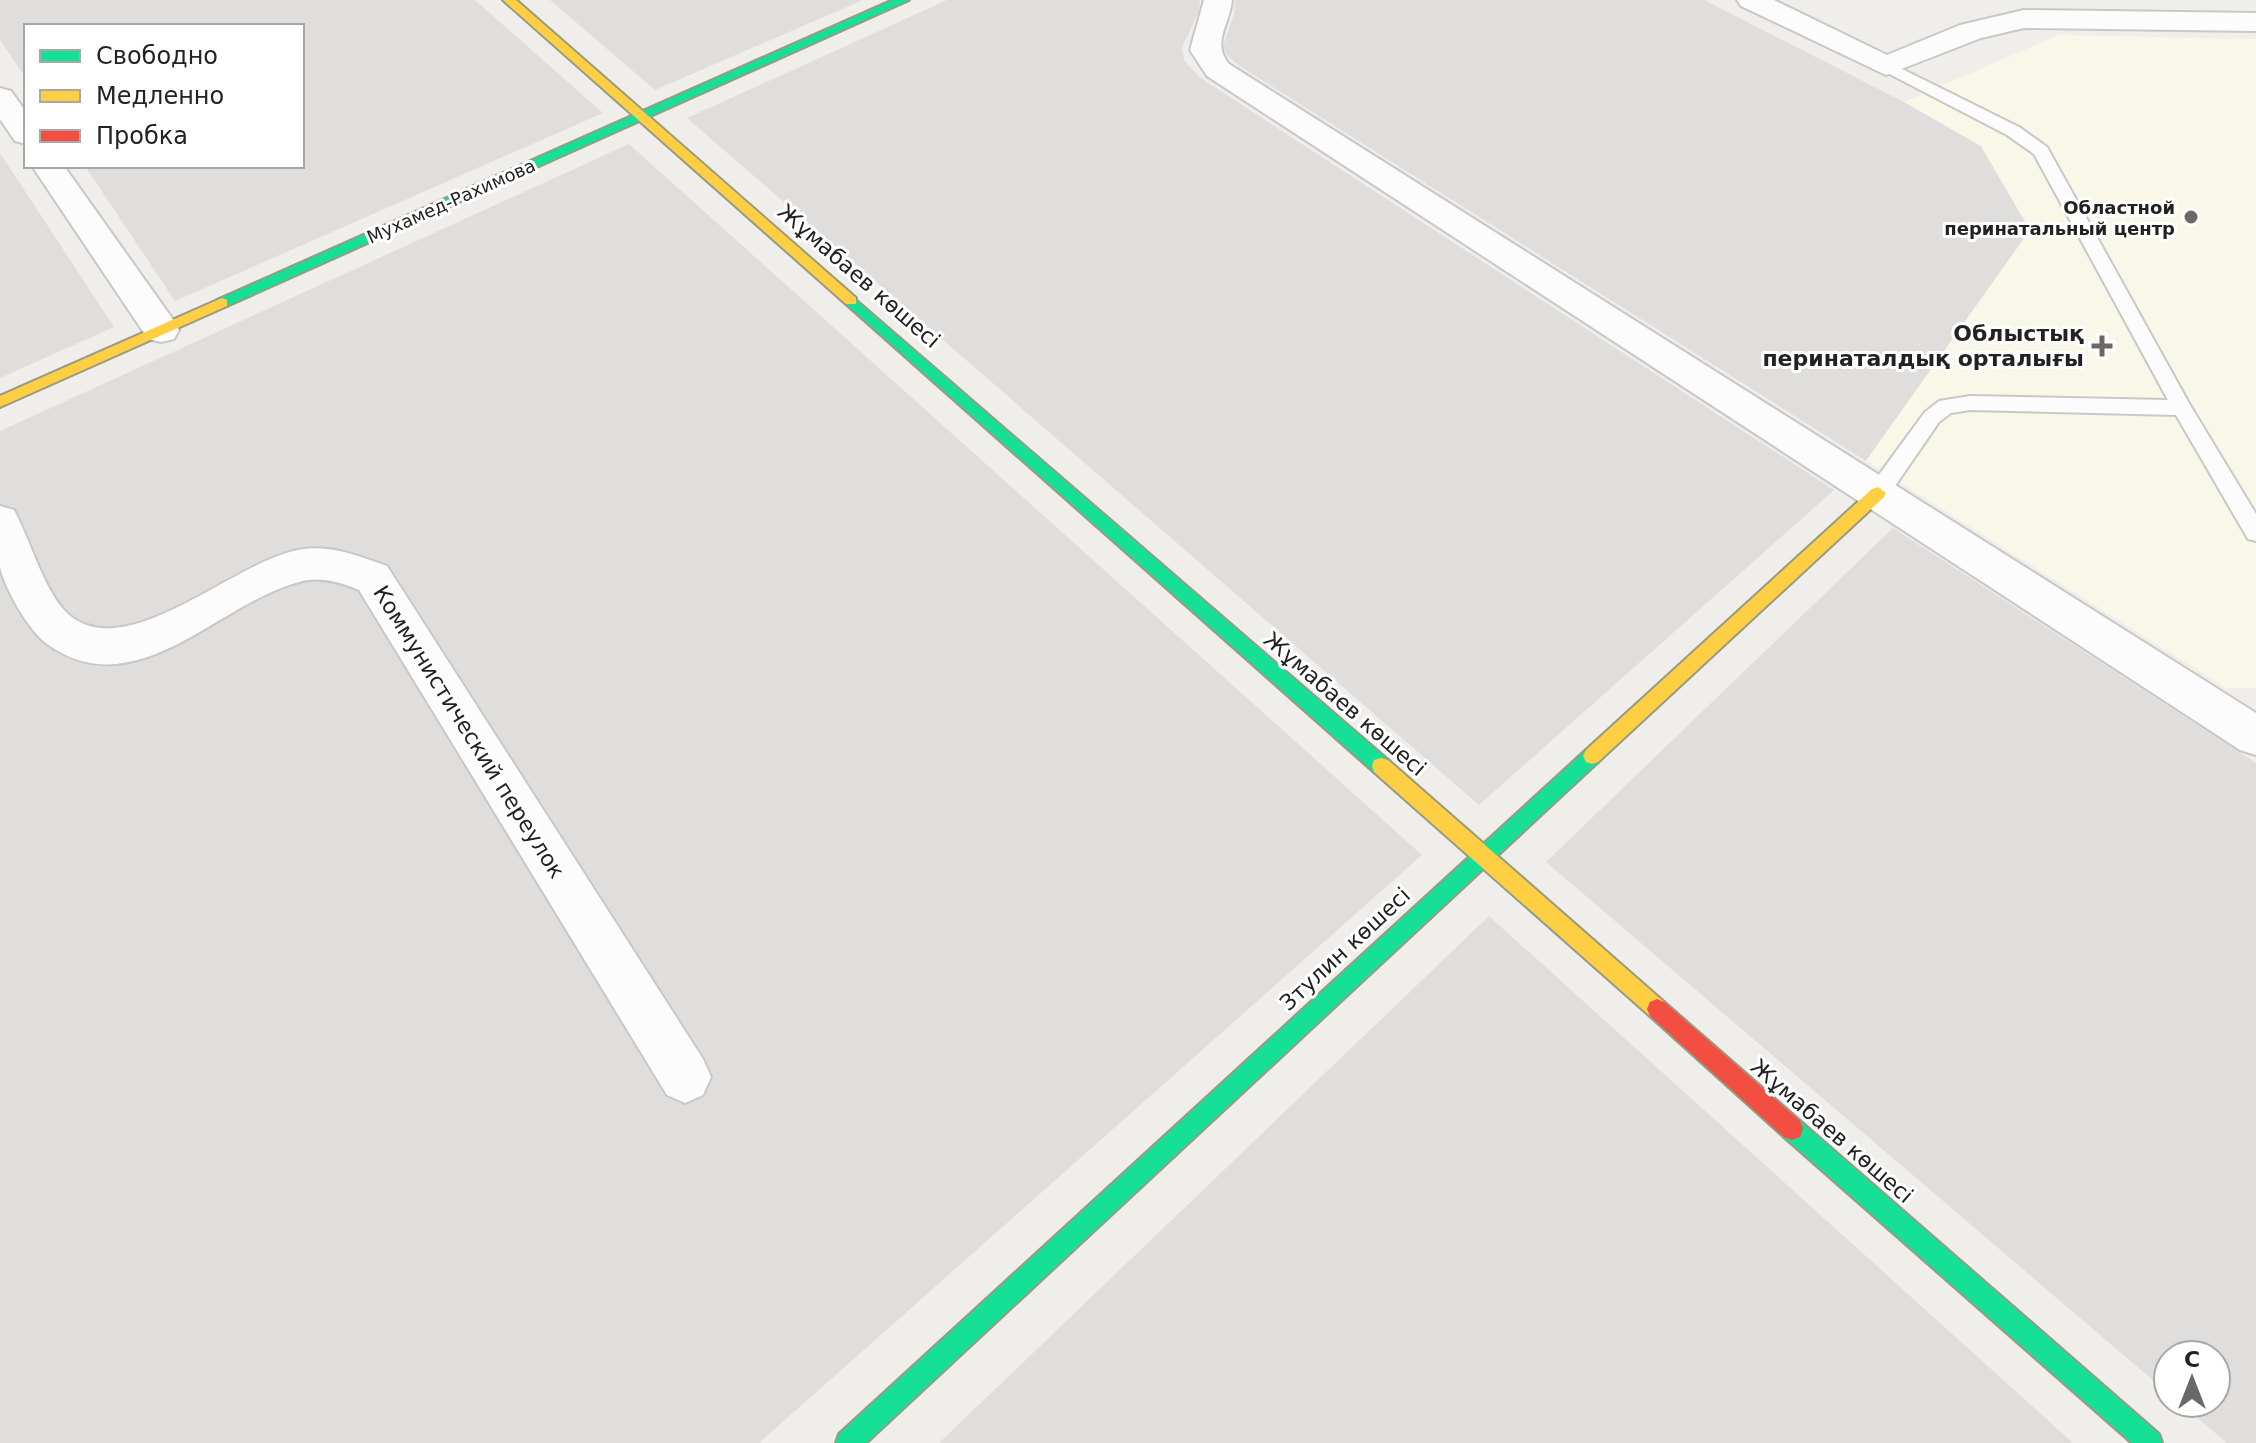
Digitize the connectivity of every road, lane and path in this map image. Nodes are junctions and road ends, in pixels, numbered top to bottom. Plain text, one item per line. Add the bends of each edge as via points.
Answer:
1 (509, 0) edge
2 (903, 0) edge
3 (1218, 0) edge
4 (1751, 0) edge
5 (2256, 22) edge
6 (1886, 66) junction
7 (0, 97) edge
8 (641, 116) junction
9 (24, 131) edge
10 (49, 168) edge
11 (161, 330) junction
12 (0, 402) edge
13 (2182, 408) junction
14 (1878, 493) junction
15 (0, 521) edge
16 (2256, 533) edge
17 (2256, 736) edge
18 (1482, 855) junction
19 (685, 1077) dead end
20 (854, 1441) edge
21 (2150, 1443) edge

1 - 8 street, Жұмабаев көшесі
2 - 8 street, Мухамед-Рахимова
3 - 14 street via 1203,48 1218,70
4 - 6 street
5 - 6 street via 2024,19 1949,38
6 - 13 lane via 2013,131 2041,151
7 - 9 street
8 - 11 street, Мухамед-Рахимова
8 - 18 street, Жұмабаев көшесі
10 - 11 street
11 - 12 street, Мухамед-Рахимова
13 - 14 lane via 1946,406 1932,417
13 - 16 lane
14 - 17 street
14 - 18 street, Зтулин көшесі
15 - 19 street, Коммунистический переулок via 50,623 73,643 110,647 157,637 261,578 298,566 339,564 373,578
18 - 20 street, Зтулин көшесі
18 - 21 street, Жұмабаев көшесі

